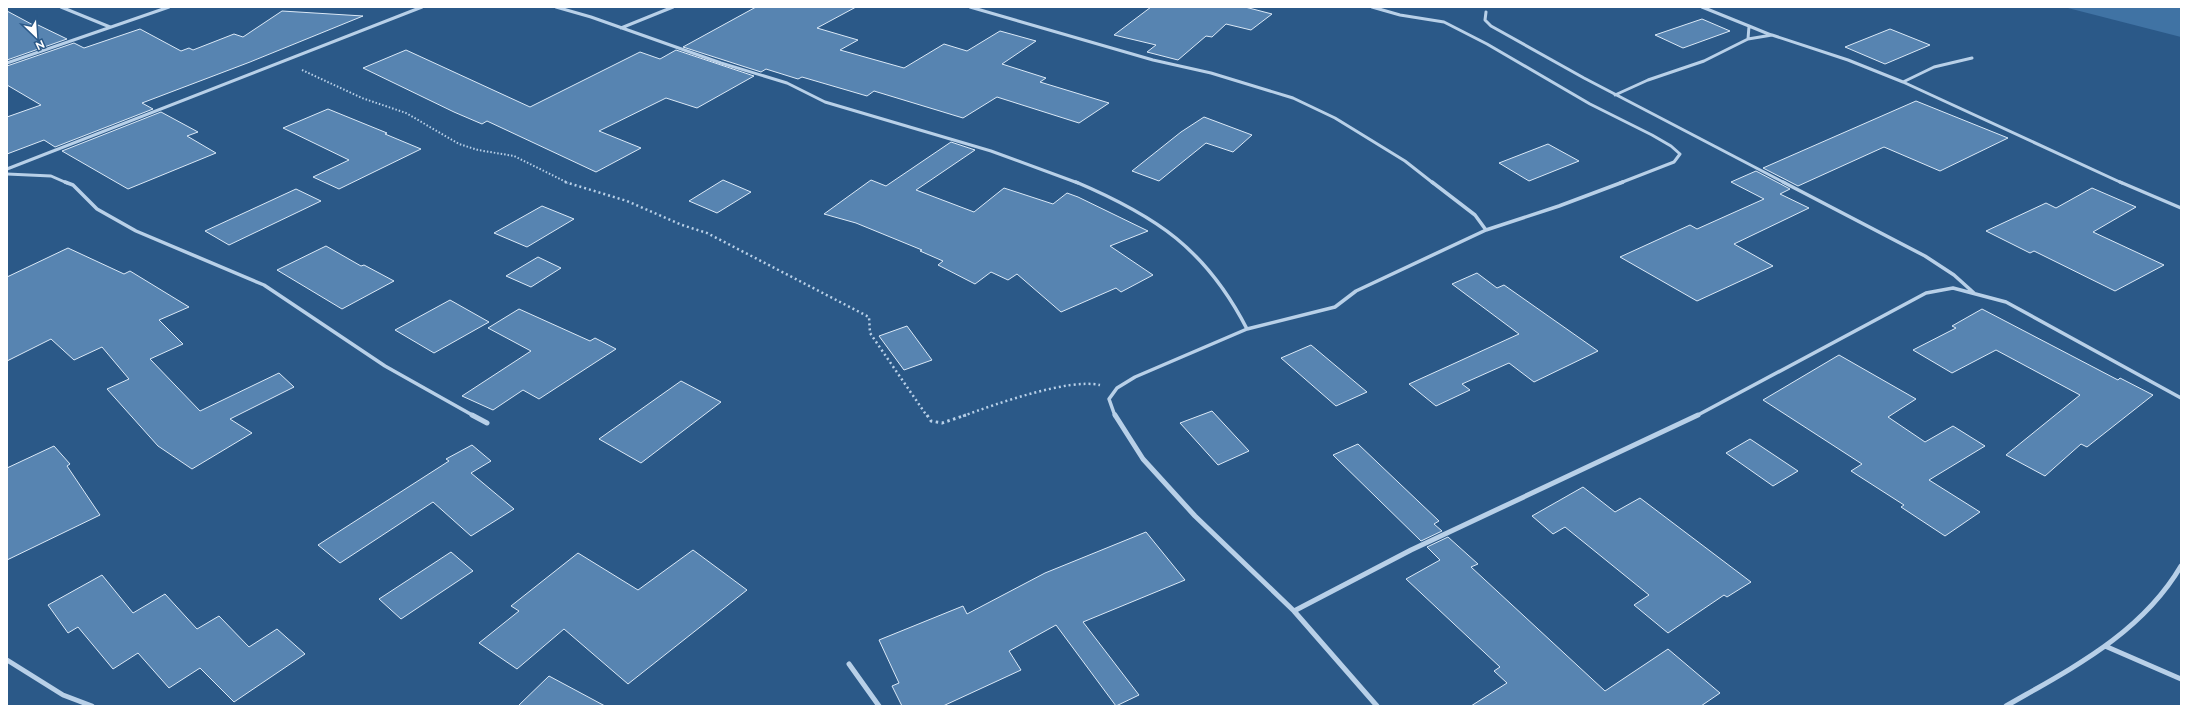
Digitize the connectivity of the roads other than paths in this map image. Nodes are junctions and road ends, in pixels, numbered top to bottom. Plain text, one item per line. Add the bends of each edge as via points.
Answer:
1 (61, 7) edge
2 (169, 7) edge
3 (422, 7) edge
4 (556, 7) edge
5 (673, 7) edge
6 (970, 7) edge
7 (1372, 7) edge
8 (1702, 7) edge
9 (1486, 12) dead end
10 (1749, 26) junction
11 (110, 28) junction
12 (621, 28) junction
13 (1772, 35) junction
14 (1748, 39) junction
15 (1972, 58) dead end
16 (7, 63) edge
17 (1903, 82) junction
18 (1615, 95) junction
19 (7, 169) edge
20 (7, 174) edge
21 (2181, 208) edge
22 (1486, 230) junction
23 (1974, 293) junction
24 (1247, 329) junction
25 (2181, 398) edge
26 (487, 423) dead end
27 (2181, 566) edge
28 (1294, 611) junction
29 (2105, 646) junction
30 (7, 660) edge
31 (849, 664) dead end
32 (2181, 679) edge
33 (92, 706) edge
34 (879, 706) edge
35 (1376, 706) edge
36 (2006, 706) edge

1 - 11 street
2 - 11 street
3 - 19 street
4 - 12 street
5 - 12 street
6 - 22 street via 1293,98 1335,118 1405,161 1476,215
7 - 22 street via 1400,15 1444,22 1590,104 1659,138 1680,154 1674,162 1559,206
8 - 10 street
9 - 18 street via 1485,20 1491,26
10 - 13 street
10 - 14 street
11 - 16 street
12 - 24 street via 787,83 825,102 1026,163 1085,184 1158,223 1187,245 1234,301
13 - 14 street
13 - 17 street
14 - 18 street via 1704,61 1648,80
15 - 17 street via 1934,68
17 - 21 street
18 - 23 street via 1922,255 1966,282
20 - 26 street via 51,176 73,185 97,209 136,231 264,285 385,366
22 - 24 street via 1356,291 1335,307
23 - 25 street via 2006,302
23 - 28 street via 1953,288 1926,293 1678,425 1411,550
24 - 28 street via 1135,378 1117,388 1109,399 1113,412 1143,459 1195,516
27 - 29 street via 2162,598
28 - 35 street
29 - 32 street
29 - 36 street
30 - 33 street via 63,696
31 - 34 street

